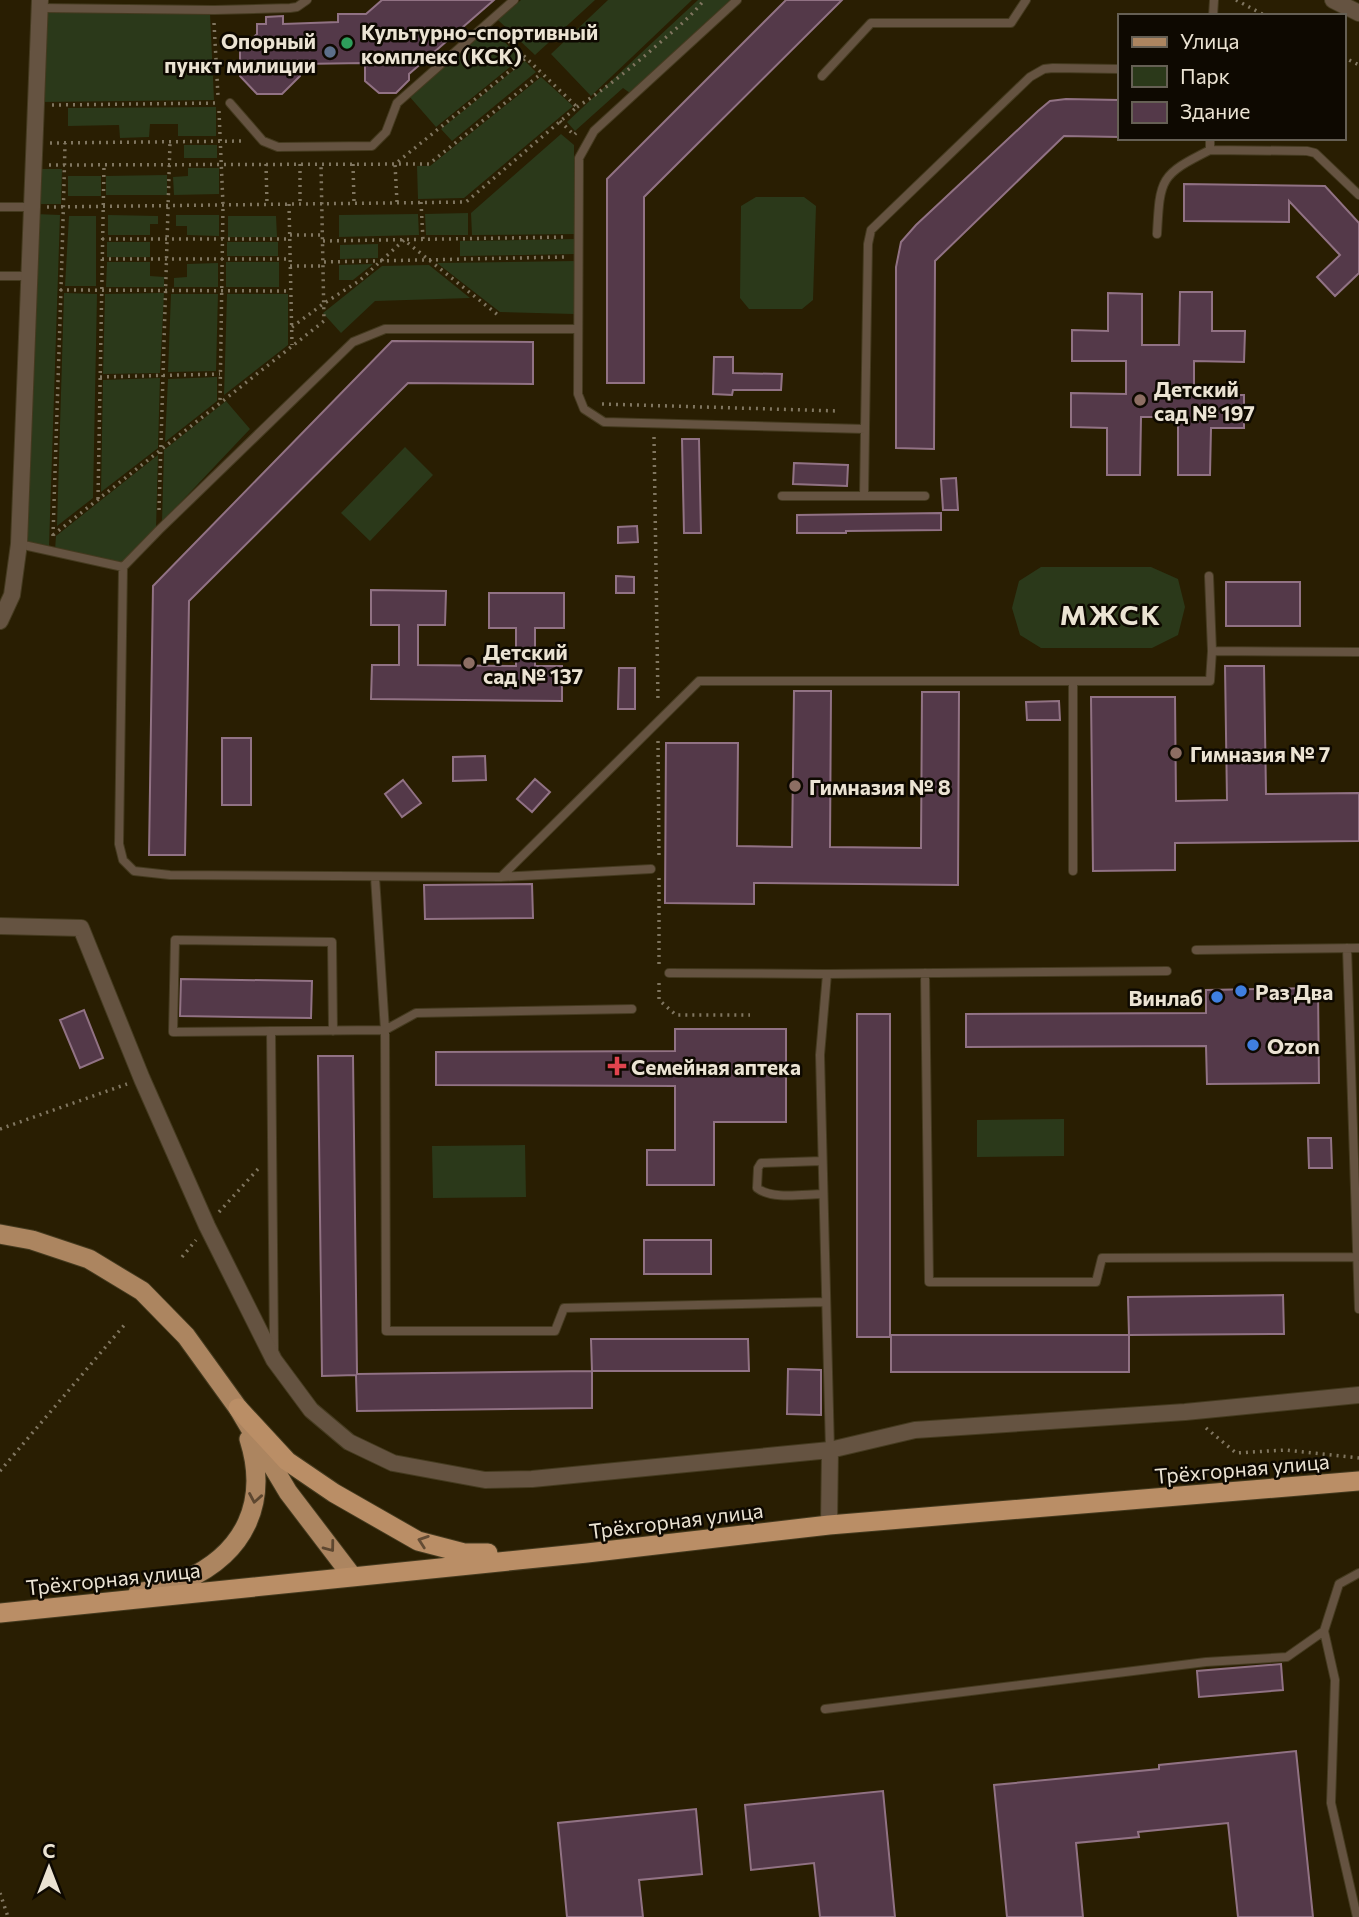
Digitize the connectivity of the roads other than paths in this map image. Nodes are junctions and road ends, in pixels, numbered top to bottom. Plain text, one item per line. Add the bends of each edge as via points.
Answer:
1 (214, 0) edge
2 (307, 0) edge
3 (514, 0) edge
4 (737, 0) edge
5 (1026, 0) edge
6 (1333, 0) edge
7 (40, 4) edge
8 (169, 5) edge
9 (214, 10) junction
10 (1359, 13) edge
11 (1118, 69) edge
12 (822, 76) dead end
13 (230, 103) road end
14 (1210, 140) edge
15 (1210, 150) junction
16 (1359, 195) edge
17 (0, 207) edge
18 (31, 207) junction
19 (1157, 234) dead end
20 (0, 276) edge
21 (29, 276) junction
22 (577, 329) junction
23 (864, 429) junction
24 (782, 496) dead end
25 (864, 496) junction
26 (925, 496) dead end
27 (19, 544) junction
28 (123, 567) junction
29 (1209, 576) dead end
30 (0, 621) edge
31 (1212, 651) junction
32 (1358, 652) edge
33 (1073, 681) junction
34 (1073, 871) dead end
35 (655, 872) road end
36 (375, 877) junction
37 (501, 877) junction
38 (0, 926) edge
39 (1347, 948) junction
40 (1359, 948) edge
41 (1196, 950) dead end
42 (1167, 971) dead end
43 (669, 973) dead end
44 (925, 973) junction
45 (827, 974) junction
46 (632, 1009) dead end
47 (385, 1030) junction
48 (271, 1031) junction
49 (333, 1031) junction
50 (822, 1161) junction
51 (823, 1194) junction
52 (0, 1234) edge
53 (1357, 1257) edge
54 (825, 1302) junction
55 (1359, 1309) edge
56 (274, 1360) junction
57 (1359, 1395) edge
58 (238, 1408) junction
59 (830, 1450) junction
60 (1359, 1481) edge
61 (829, 1525) junction
62 (587, 1553) junction
63 (1359, 1573) edge
64 (352, 1576) junction
65 (76, 1605) junction
66 (0, 1613) edge
67 (1324, 1631) junction
68 (825, 1709) dead end
69 (1357, 1917) edge

1 - 9 lane
2 - 9 lane via 290,9
3 - 13 lane via 397,103 386,132 372,146 278,147 263,141
4 - 22 lane via 594,131 579,158
5 - 12 lane via 1011,23 870,23
6 - 10 street
7 - 8 lane
7 - 18 street
8 - 9 lane
11 - 23 lane via 1053,68 1030,77 871,230 867,244
14 - 15 lane
15 - 16 lane via 1315,153
15 - 19 lane via 1174,169 1167,178 1159,197
17 - 18 lane
18 - 21 street
20 - 21 lane
21 - 27 street
22 - 23 lane via 578,394 584,409 604,422
22 - 28 lane via 385,329 353,342
23 - 25 lane
24 - 25 lane
25 - 26 lane
27 - 28 lane
27 - 30 street via 12,595
28 - 36 lane via 119,844 123,860 134,871 152,874
29 - 31 lane
31 - 32 lane
31 - 33 lane via 1210,681
33 - 34 lane
33 - 37 lane via 699,681
35 - 37 lane
36 - 37 lane
36 - 47 lane
38 - 56 street via 81,928 206,1226
39 - 40 lane
39 - 41 lane
39 - 53 lane
42 - 44 lane
43 - 45 lane
44 - 45 lane
44 - 53 lane via 929,1282 1096,1282 1101,1258
45 - 50 lane via 820,1055
46 - 47 lane via 416,1013
47 - 49 lane
47 - 54 lane via 386,1331 555,1331 564,1308
48 - 49 lane
48 - 49 lane via 173,1032 176,940 332,942
48 - 56 lane
50 - 51 lane
50 - 51 lane via 761,1163 757,1188 774,1195
51 - 54 lane
52 - 58 main road via 89,1259 142,1291 186,1336
53 - 55 lane
54 - 59 lane
56 - 59 street via 311,1410 349,1442 393,1463 485,1480
57 - 59 street via 915,1430
62 -> 58 highway via 464,1553 418,1541 287,1461
58 -> 64 main road via 288,1492
58 -> 65 main road via 254,1457 257,1488 251,1517 235,1544 212,1566 183,1581
59 - 61 street
60 - 61 highway, Трёхгорная улица
61 - 62 highway, Трёхгорная улица
62 - 64 highway, Трёхгорная улица
63 - 67 lane via 1339,1584
64 - 65 highway, Трёхгорная улица
65 - 66 highway, Трёхгорная улица
67 - 68 lane via 1287,1657 1206,1662
67 - 69 lane via 1335,1680 1331,1802

